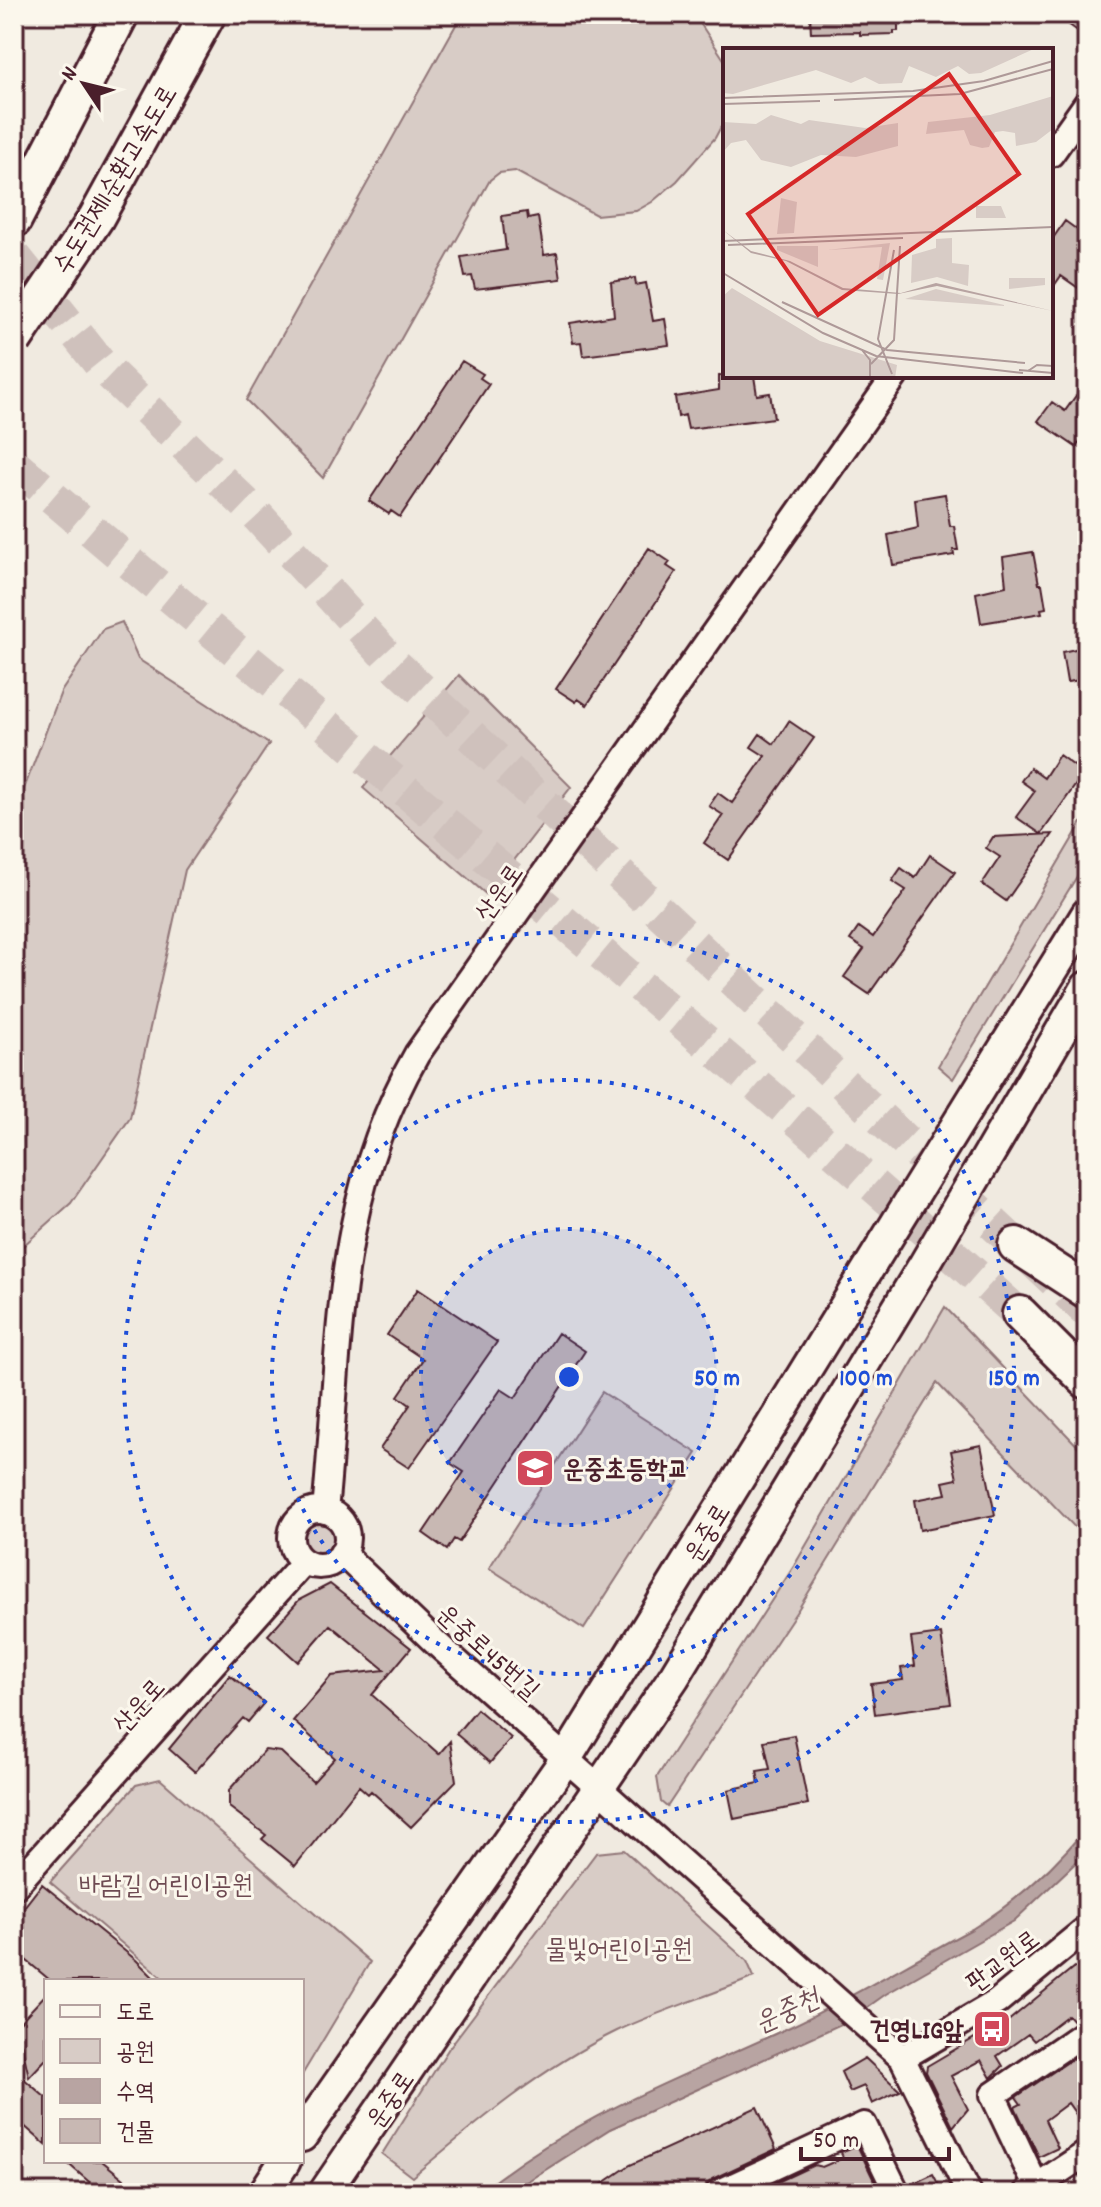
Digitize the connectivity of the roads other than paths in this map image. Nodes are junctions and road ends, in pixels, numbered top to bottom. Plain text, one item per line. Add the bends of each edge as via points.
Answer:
1 (121, 14) edge
2 (208, 14) edge
3 (1087, 103) edge
4 (1053, 151) edge
5 (14, 220) edge
6 (14, 340) edge
7 (894, 378) edge
8 (1087, 914) edge
9 (1087, 987) edge
10 (1016, 1245) dead end
11 (1087, 1291) edge
12 (1020, 1314) tunnel mouth
13 (1087, 1381) edge
14 (325, 1511) junction
15 (342, 1553) junction
16 (304, 1562) junction
17 (567, 1757) junction
18 (600, 1787) junction
19 (14, 1887) edge
20 (1087, 1928) edge
21 (1087, 2031) edge
22 (902, 2058) junction
23 (304, 2133) edge
24 (1087, 2153) edge
25 (284, 2163) edge
26 (1031, 2190) edge
27 (264, 2193) edge
28 (324, 2193) edge
29 (718, 2193) edge
30 (897, 2193) edge
31 (969, 2193) edge

1 - 5 highway
2 - 6 highway, 수도권제1순환고속도로, bridge via 96,218
3 - 4 street
7 - 14 street, 산운로 via 424,1044 397,1090 369,1158 348,1241
8 - 17 main road, 운중로
9 - 18 main road, 운중로 via 674,1677
10 - 11 highway
12 - 13 highway
14 - 15 street via 345,1528
14 - 16 street via 301,1517 292,1532 293,1549
15 - 16 street via 321,1566
15 - 17 street, 운중로45번길
16 - 19 street, 산운로
17 - 18 street, 운중로45번길
17 - 23 main road, 운중로
18 - 22 street
18 - 28 main road, 운중로
20 - 22 street, 판교원로 via 997,2002
21 - 26 street via 993,2095
22 - 31 street
24 - 26 street
25 - 27 main road
29 - 30 street via 864,2125

